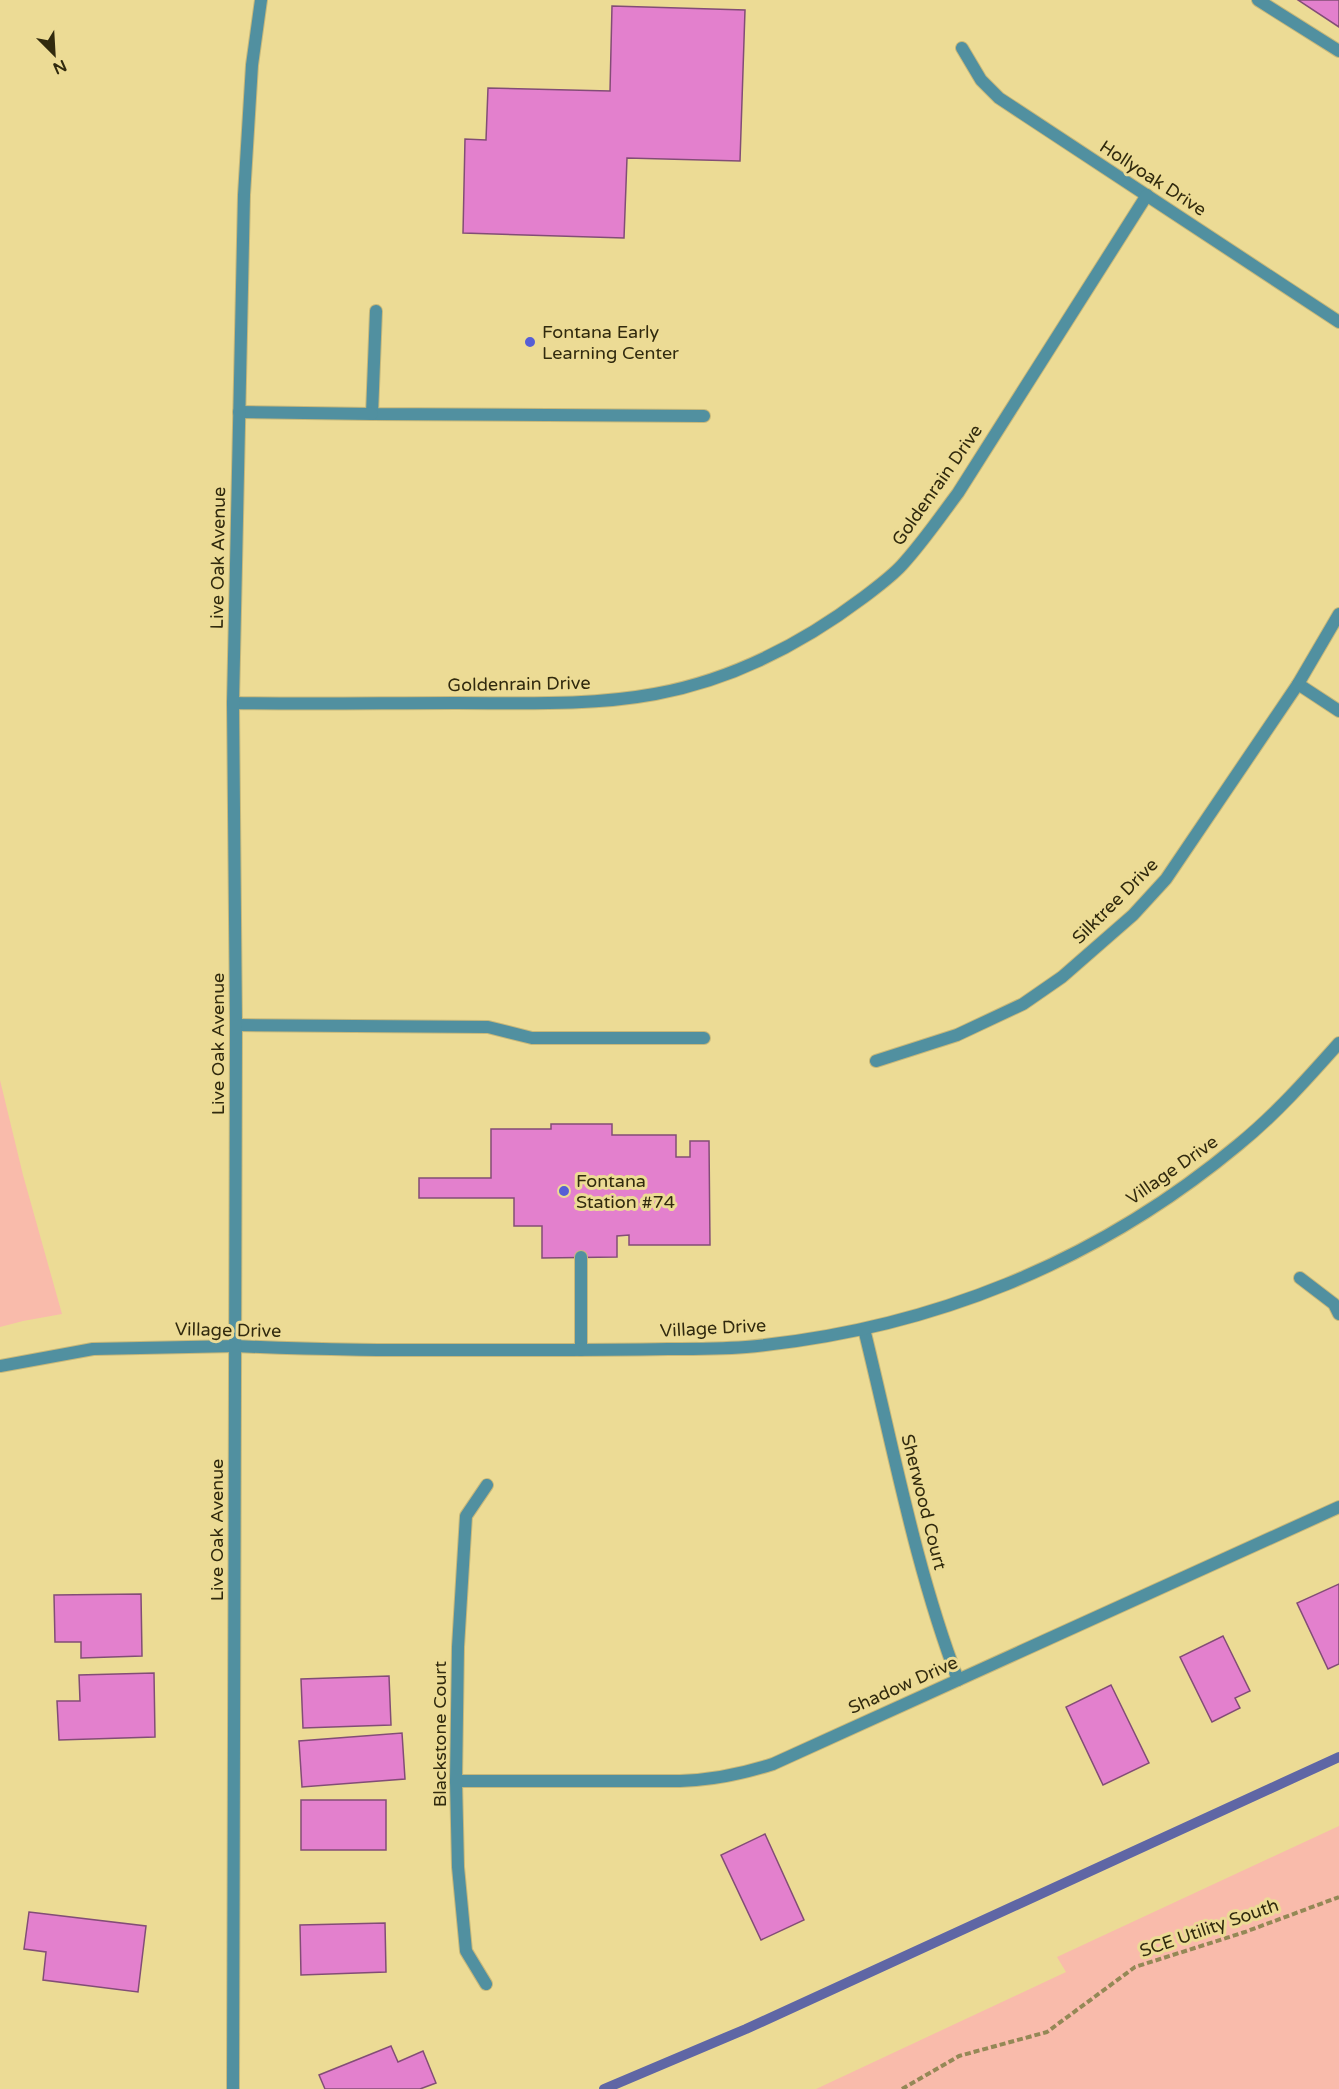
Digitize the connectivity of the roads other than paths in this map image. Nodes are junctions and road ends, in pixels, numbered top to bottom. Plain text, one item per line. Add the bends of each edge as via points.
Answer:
1 (261, 0) edge
2 (1258, 0) edge
3 (962, 48) dead end
4 (1339, 51) edge
5 (1147, 195) junction
6 (376, 311) dead end
7 (1339, 322) edge
8 (239, 412) junction
9 (372, 414) junction
10 (704, 416) dead end
11 (1339, 614) edge
12 (1298, 684) junction
13 (233, 704) junction
14 (1339, 711) edge
15 (237, 1025) junction
16 (704, 1038) dead end
17 (1339, 1043) edge
18 (876, 1061) dead end
19 (581, 1257) dead end
20 (1300, 1278) dead end
21 (1339, 1314) edge
22 (864, 1329) junction
23 (236, 1346) junction
24 (581, 1350) junction
25 (0, 1366) edge
26 (487, 1485) dead end
27 (1339, 1507) edge
28 (958, 1680) junction
29 (456, 1781) junction
30 (486, 1984) dead end
31 (233, 2089) edge

1 - 8 street, Live Oak Avenue via 252,65 244,195
2 - 4 street
3 - 5 street, Hollyoak Drive via 981,80 999,98
5 - 7 street, Hollyoak Drive
5 - 13 street, Goldenrain Drive via 931,531 901,567 874,589 787,647 714,678 656,694 624,698 560,703
6 - 9 street
8 - 9 street
8 - 13 street, Live Oak Avenue
9 - 10 street
11 - 12 street, Silktree Drive
12 - 14 street
12 - 18 street, Silktree Drive via 1166,879 1097,948 1023,1004 957,1035
13 - 15 street, Live Oak Avenue
15 - 16 street via 488,1027 532,1038
15 - 23 street, Live Oak Avenue
17 - 22 street, Village Drive via 1292,1096 1239,1145 1182,1188 1123,1225 992,1291
19 - 24 street
20 - 21 street via 1334,1304
22 - 24 street, Village Drive via 744,1347
22 - 28 street, Sherwood Court via 925,1582
23 - 24 street, Village Drive
23 - 25 street, Village Drive via 93,1349
23 - 31 street, Live Oak Avenue
26 - 29 street, Blackstone Court via 466,1516 458,1647
27 - 28 street, Shadow Drive
28 - 29 street, Shadow Drive via 773,1764 728,1777 680,1781
29 - 30 street, Blackstone Court via 458,1867 466,1951

